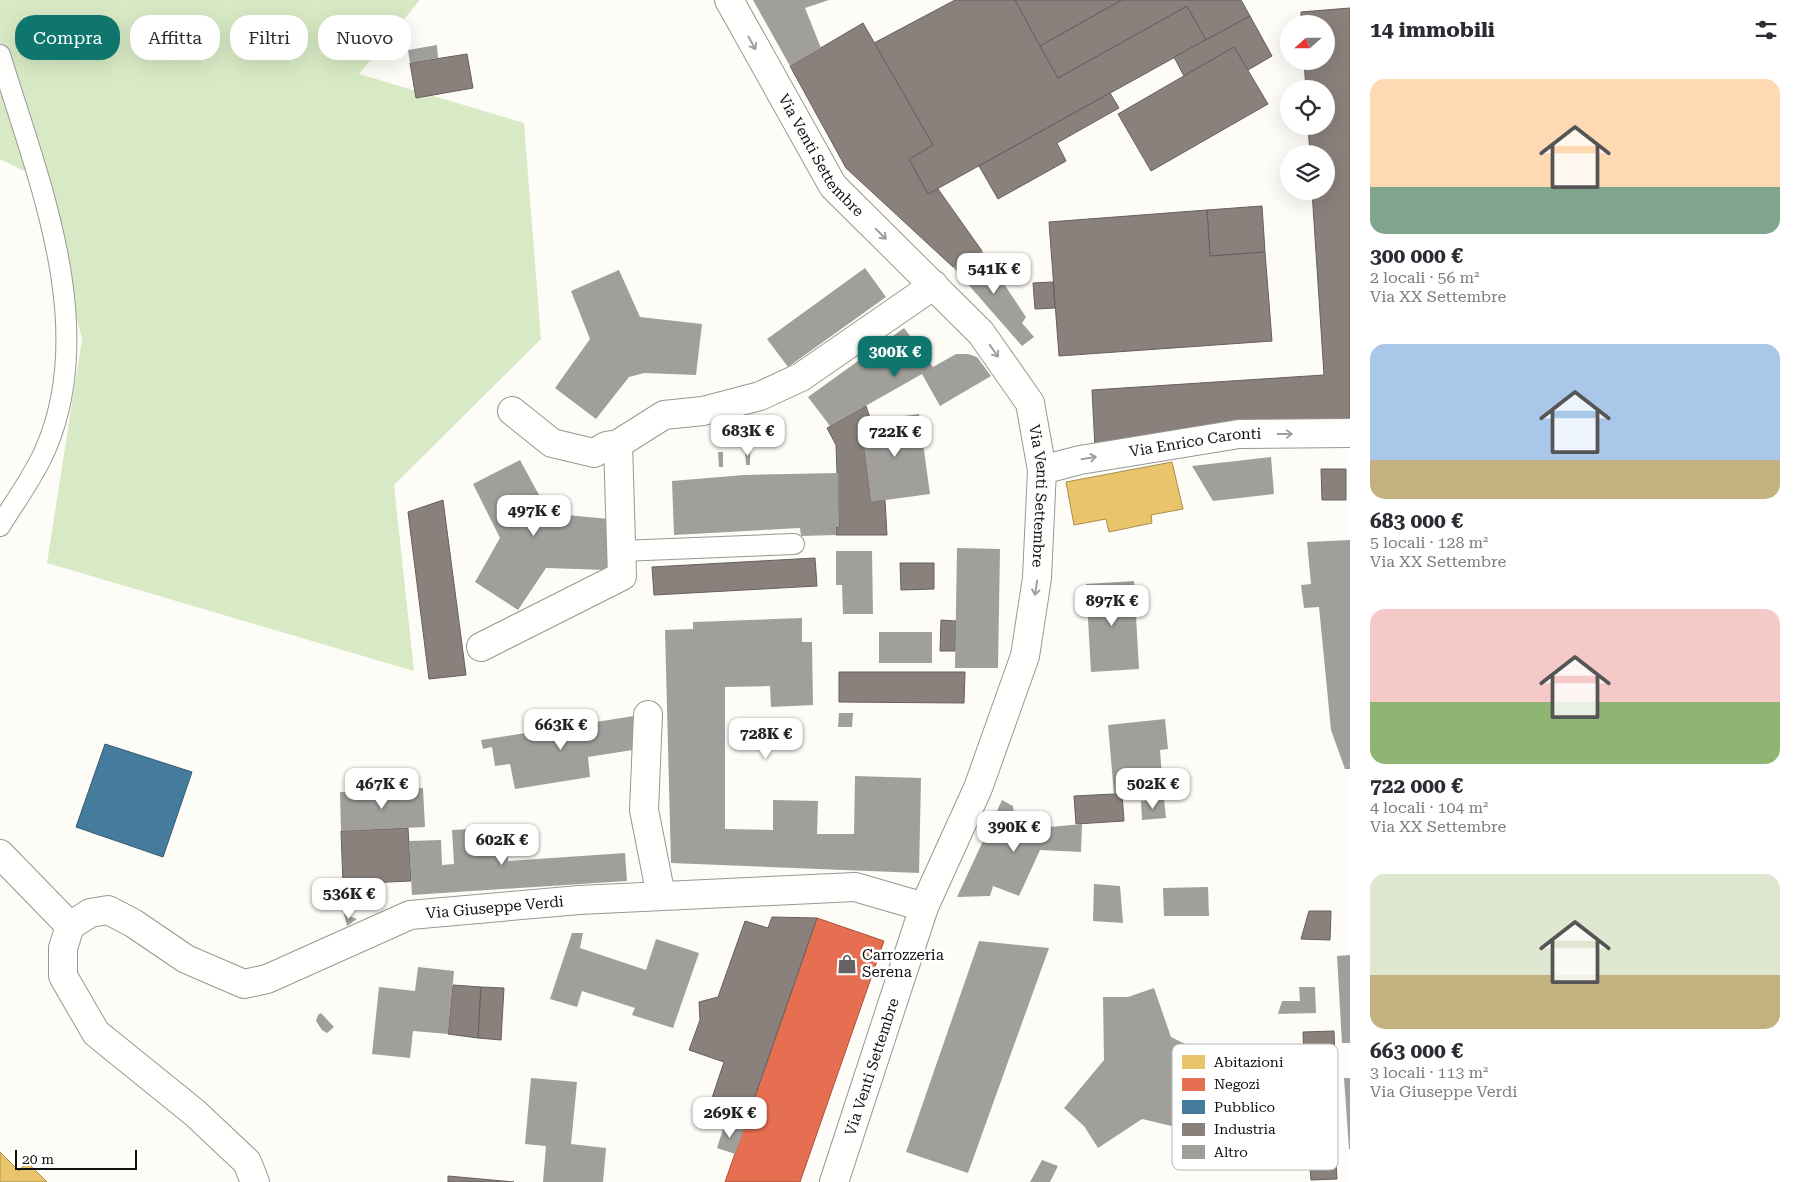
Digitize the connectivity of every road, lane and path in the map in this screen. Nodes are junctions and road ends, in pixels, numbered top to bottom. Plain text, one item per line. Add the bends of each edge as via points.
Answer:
1 (729, 0) edge
2 (0, 55) edge
3 (934, 285) junction
4 (512, 411) dead end
5 (1350, 433) edge
6 (618, 444) junction
7 (1042, 470) junction
8 (0, 526) edge
9 (794, 544) dead end
10 (621, 550) junction
11 (481, 647) dead end
12 (648, 714) dead end
13 (0, 854) edge
14 (661, 896) junction
15 (924, 907) junction
16 (70, 926) junction
17 (255, 1182) edge
18 (834, 1182) edge

1 -> 3 street, Via Venti Settembre via 833,186
2 - 8 lane via 56,240 67,338 66,385 46,448
3 - 6 street via 801,377 760,396 703,411 664,415
3 -> 7 street, Via Venti Settembre via 981,332 1030,403
4 - 6 street via 552,443 594,453
7 -> 5 street, Via Enrico Caronti via 1080,460 1239,434
6 - 10 street
7 -> 15 street, Via Venti Settembre via 1037,578 1025,656 978,788
9 - 10 lane
10 - 11 street via 622,576
12 - 14 street via 644,810
13 - 16 street
14 - 15 street, Via Giuseppe Verdi via 855,887
14 - 16 street, Via Giuseppe Verdi via 410,915 267,979 244,984 186,959 108,910 90,913
15 - 18 street, Via Venti Settembre
16 - 17 street via 63,948 63,976 96,1034 247,1162

